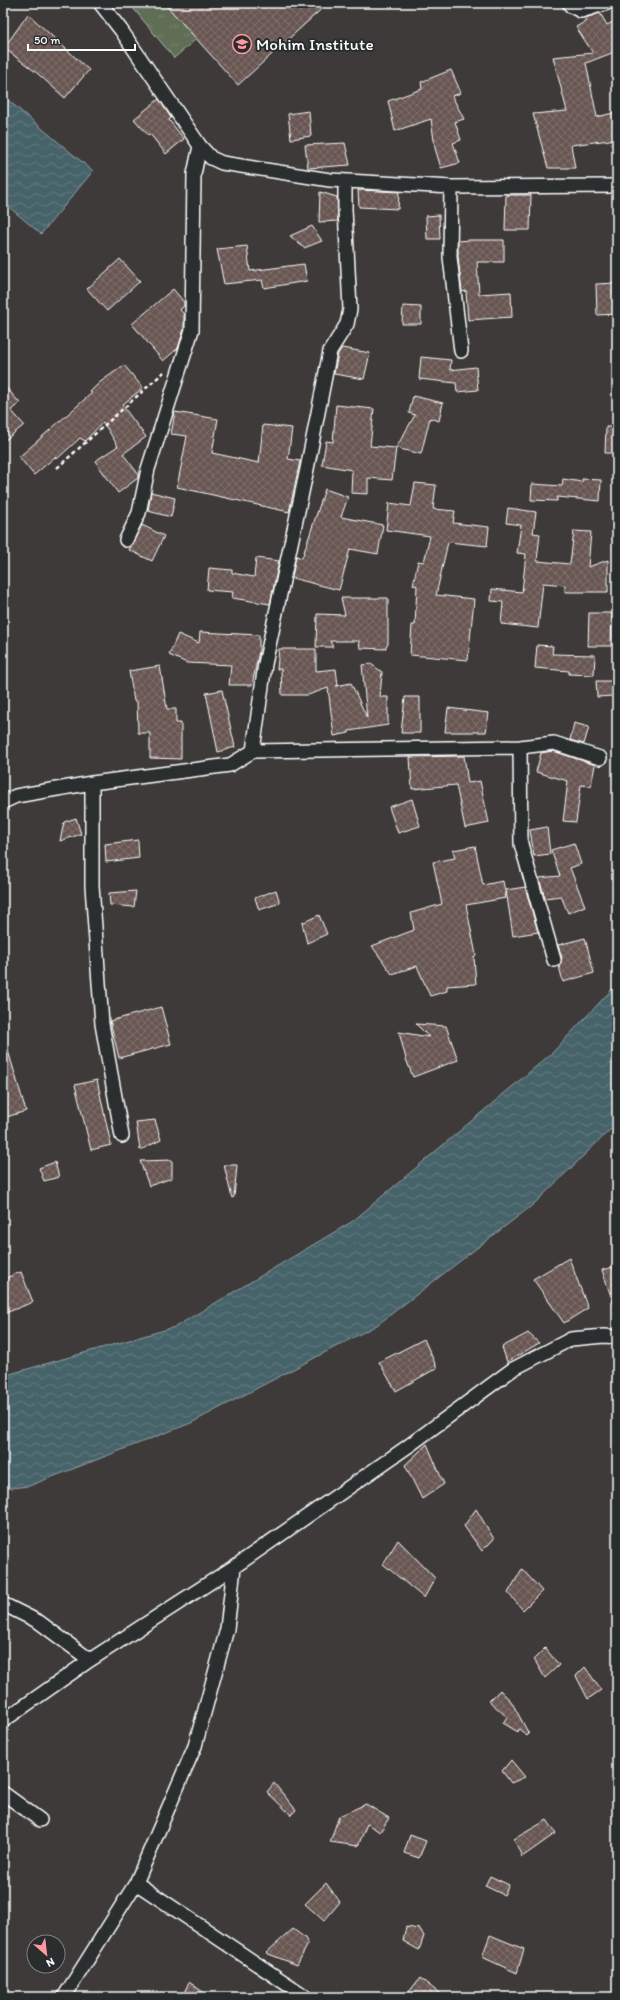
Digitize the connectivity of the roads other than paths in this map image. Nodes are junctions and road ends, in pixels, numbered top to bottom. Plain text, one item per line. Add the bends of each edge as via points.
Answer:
1 (100, 3) edge
2 (569, 3) edge
3 (607, 3) edge
4 (200, 146) junction
5 (345, 181) junction
6 (617, 186) edge
7 (451, 187) junction
8 (461, 351) dead end
9 (126, 540) dead end
10 (520, 747) junction
11 (253, 750) junction
12 (600, 758) dead end
13 (92, 783) junction
14 (3, 802) edge
15 (554, 960) dead end
16 (122, 1136) dead end
17 (617, 1337) edge
18 (234, 1567) junction
19 (3, 1604) edge
20 (90, 1660) junction
21 (3, 1721) edge
22 (3, 1794) edge
23 (40, 1820) dead end
24 (136, 1883) junction
25 (64, 1997) edge
26 (306, 1997) edge

1 - 4 street
2 - 3 street via 581,11
4 - 5 street via 211,158 222,163
4 - 9 street via 194,174 192,330 148,469 139,513
5 - 7 street
5 - 11 street via 350,309 347,324 330,351 320,410 265,664
6 - 7 street
7 - 8 street via 450,257
10 - 11 street
10 - 12 street via 554,743
10 - 15 street via 522,844
11 - 13 street via 230,765
13 - 14 street via 16,796
13 - 16 street via 92,886 102,1024
17 - 18 street via 571,1339 512,1369 407,1447
18 - 20 street
18 - 24 street via 227,1629 195,1746
19 - 20 street via 39,1622
20 - 21 street
22 - 23 street
24 - 25 street
24 - 26 street

